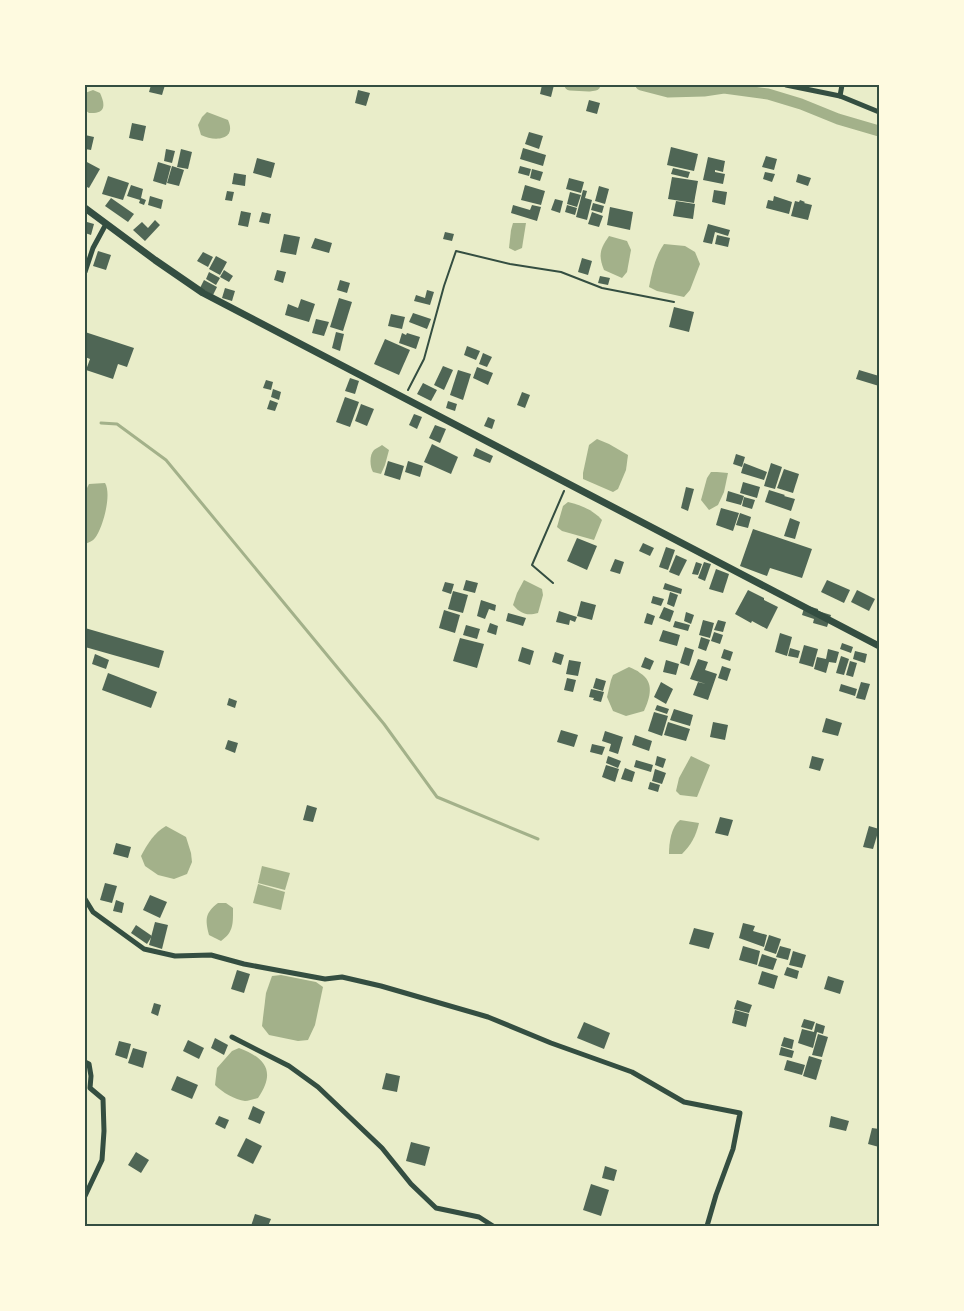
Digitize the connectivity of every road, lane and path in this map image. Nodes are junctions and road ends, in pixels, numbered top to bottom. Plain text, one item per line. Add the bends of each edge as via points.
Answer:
1 (786, 85) edge
2 (842, 85) edge
3 (840, 96) junction
4 (879, 112) edge
5 (85, 208) edge
6 (106, 224) junction
7 (85, 272) edge
8 (674, 302) dead end
9 (404, 399) junction
10 (567, 484) junction
11 (553, 583) dead end
12 (879, 646) edge
13 (85, 899) edge
14 (232, 1037) dead end
15 (85, 1062) edge
16 (85, 1196) edge
17 (493, 1226) edge
18 (707, 1226) edge

1 - 3 street
2 - 3 street
3 - 4 street
5 - 6 main road
6 - 7 street
6 - 9 main road via 203,293
8 - 9 path via 602,288 561,272 456,251 424,359
9 - 10 main road
10 - 11 path via 532,565
10 - 12 main road
13 - 18 street via 93,912 144,949 175,956 210,956 325,979 342,977 381,986 488,1017 551,1044 632,1072 684,1102 740,1113 733,1149
14 - 17 street via 289,1066 318,1087 382,1148 411,1184 436,1208 479,1217
15 - 16 street via 89,1064 90,1088 103,1099 104,1130 102,1160

